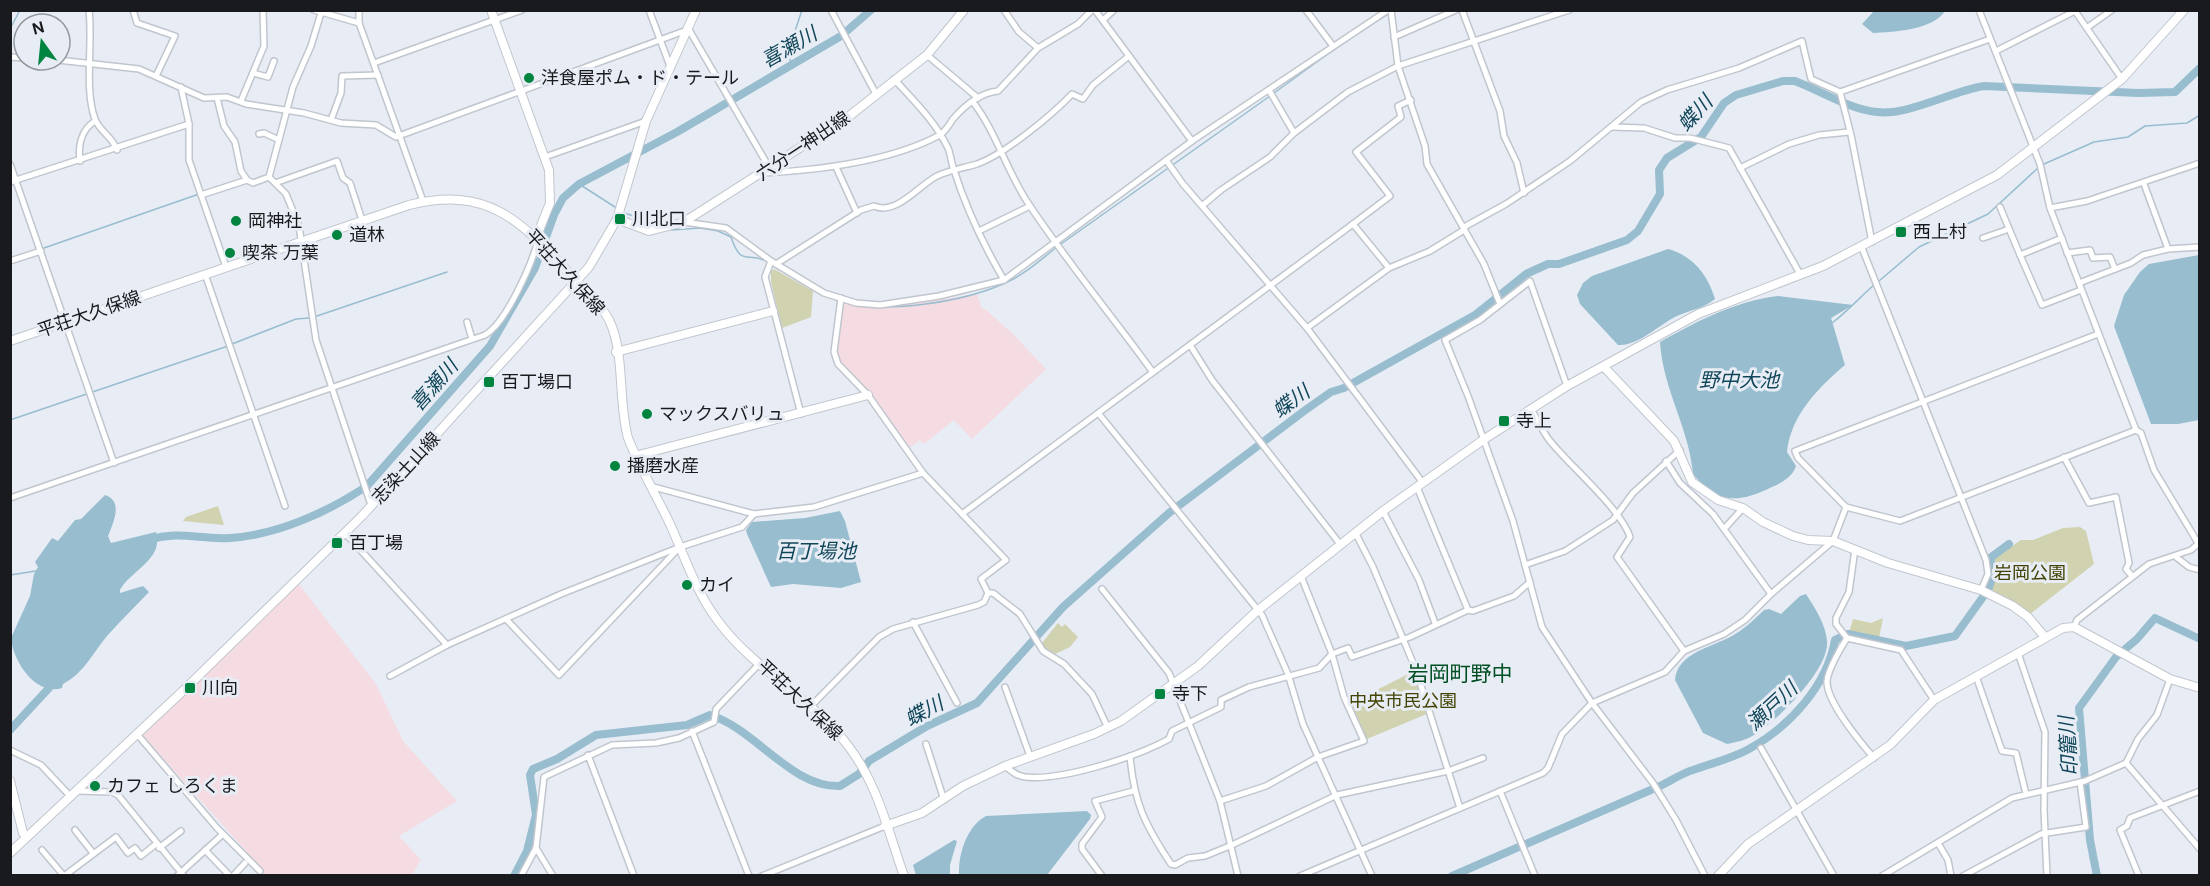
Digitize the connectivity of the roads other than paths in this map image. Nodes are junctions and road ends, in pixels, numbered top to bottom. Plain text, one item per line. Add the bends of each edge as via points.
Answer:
1 (89, 10) edge
2 (133, 10) edge
3 (263, 10) edge
4 (359, 10) edge
5 (491, 10) edge
6 (522, 10) edge
7 (650, 10) edge
8 (696, 10) edge
9 (831, 10) edge
10 (964, 10) edge
11 (1004, 10) edge
12 (1094, 10) edge
13 (1114, 10) edge
14 (1306, 10) edge
15 (1389, 10) edge
16 (1456, 10) edge
17 (1462, 10) edge
18 (1569, 10) edge
19 (1979, 10) edge
20 (2112, 10) edge
21 (2184, 10) edge
22 (317, 12) edge
23 (1562, 12) edge
24 (495, 20) junction
25 (1102, 20) junction
26 (359, 23) junction
27 (2088, 27) junction
28 (687, 29) junction
29 (1394, 37) junction
30 (660, 39) junction
31 (1990, 39) junction
32 (1476, 43) junction
33 (1333, 46) junction
34 (1038, 48) junction
35 (1996, 51) junction
36 (927, 55) junction
37 (1129, 56) junction
38 (72, 61) edge
39 (274, 61) dead end
40 (90, 62) junction
41 (374, 63) junction
42 (670, 66) junction
43 (1398, 66) junction
44 (253, 73) junction
45 (378, 75) junction
46 (156, 76) junction
47 (894, 79) junction
48 (2122, 79) junction
49 (181, 87) junction
50 (521, 90) junction
51 (1269, 90) junction
52 (1840, 92) junction
53 (876, 94) junction
54 (217, 98) junction
55 (975, 100) junction
56 (1411, 100) junction
57 (241, 101) junction
58 (288, 112) junction
59 (331, 120) junction
60 (95, 121) junction
61 (646, 121) junction
62 (189, 124) junction
63 (1611, 127) junction
64 (1849, 132) junction
65 (1294, 133) junction
66 (259, 134) dead end
67 (400, 135) junction
68 (941, 135) junction
69 (279, 140) junction
70 (1192, 141) junction
71 (2031, 149) junction
72 (117, 150) junction
73 (999, 150) junction
74 (545, 158) junction
75 (1166, 160) junction
76 (80, 161) junction
77 (10, 164) edge
78 (2199, 164) edge
79 (836, 167) junction
80 (1740, 168) junction
81 (953, 170) junction
82 (767, 171) junction
83 (269, 177) junction
84 (247, 180) junction
85 (13, 181) edge
86 (275, 183) junction
87 (2144, 184) junction
88 (1524, 193) junction
89 (201, 195) junction
90 (423, 201) junction
91 (1203, 205) junction
92 (1030, 206) junction
93 (2000, 207) dead end
94 (2050, 208) junction
95 (856, 213) junction
96 (617, 219) junction
97 (362, 220) junction
98 (684, 222) junction
99 (1353, 224) junction
100 (1464, 229) junction
101 (2009, 229) junction
102 (979, 231) junction
103 (1983, 238) dead end
104 (2061, 238) junction
105 (538, 239) junction
106 (1056, 241) junction
107 (300, 242) junction
108 (1872, 242) junction
109 (2199, 247) edge
110 (1862, 248) junction
111 (2168, 249) junction
112 (41, 251) junction
113 (2067, 253) junction
114 (2020, 255) junction
115 (10, 261) edge
116 (773, 262) junction
117 (226, 267) junction
118 (1389, 268) junction
119 (2115, 269) junction
120 (205, 274) junction
121 (1800, 274) junction
122 (1004, 280) junction
123 (576, 281) junction
124 (2079, 283) junction
125 (1270, 285) junction
126 (2081, 290) junction
127 (841, 298) junction
128 (1500, 304) junction
129 (773, 311) junction
130 (66, 322) junction
131 (467, 322) dead end
132 (1307, 328) junction
133 (2098, 334) junction
134 (472, 339) junction
135 (10, 341) edge
136 (1190, 345) junction
137 (616, 351) junction
138 (1604, 367) junction
139 (1152, 371) junction
140 (1567, 386) junction
141 (331, 388) junction
142 (868, 395) junction
143 (1922, 403) junction
144 (1531, 409) junction
145 (801, 414) junction
146 (1099, 414) junction
147 (254, 415) junction
148 (2136, 430) junction
149 (1483, 440) junction
150 (1680, 450) junction
151 (635, 456) junction
152 (2064, 457) junction
153 (1666, 461) junction
154 (114, 463) junction
155 (923, 474) junction
156 (1420, 485) junction
157 (650, 486) junction
158 (10, 498) edge
159 (1960, 498) junction
160 (285, 506) dead end
161 (371, 506) junction
162 (1846, 507) junction
163 (1743, 508) junction
164 (1383, 511) junction
165 (754, 514) junction
166 (962, 514) junction
167 (1618, 517) junction
168 (1724, 529) junction
169 (1355, 532) junction
170 (345, 533) junction
171 (1833, 541) junction
172 (2199, 542) edge
173 (1340, 544) junction
174 (678, 548) junction
175 (1856, 548) junction
176 (2176, 556) junction
177 (1525, 565) junction
178 (2199, 570) edge
179 (1301, 576) junction
180 (2132, 576) junction
181 (1530, 582) junction
182 (1102, 590) dead end
183 (1981, 590) junction
184 (988, 593) junction
185 (1771, 594) junction
186 (1468, 610) junction
187 (1257, 611) junction
188 (506, 619) junction
189 (913, 622) junction
190 (1435, 623) junction
191 (2074, 627) junction
192 (2045, 637) junction
193 (1847, 638) junction
194 (1403, 639) junction
195 (447, 645) junction
196 (1684, 651) junction
197 (2018, 653) junction
198 (1332, 654) junction
199 (760, 663) junction
200 (1288, 674) junction
201 (390, 676) dead end
202 (1976, 676) junction
203 (2170, 679) junction
204 (1173, 685) junction
205 (1005, 687) dead end
206 (2199, 688) edge
207 (1934, 700) junction
208 (957, 703) dead end
209 (1592, 704) junction
210 (810, 707) junction
211 (1187, 722) junction
212 (1108, 728) junction
213 (692, 731) junction
214 (137, 734) junction
215 (926, 744) dead end
216 (1761, 748) dead end
217 (10, 750) edge
218 (588, 755) junction
219 (1030, 756) junction
220 (1130, 756) junction
221 (1318, 757) junction
222 (1482, 758) dead end
223 (1874, 758) junction
224 (2126, 763) junction
225 (1005, 766) junction
226 (1448, 771) junction
227 (10, 781) edge
228 (2080, 782) junction
229 (2044, 789) junction
230 (1133, 791) junction
231 (1500, 791) junction
232 (2199, 791) edge
233 (74, 794) junction
234 (2026, 794) junction
235 (1337, 795) junction
236 (945, 801) junction
237 (1220, 801) junction
238 (2164, 805) junction
239 (1460, 808) junction
240 (1796, 809) junction
241 (885, 826) junction
242 (75, 830) dead end
243 (181, 831) dead end
244 (2045, 833) junction
245 (223, 834) junction
246 (27, 837) junction
247 (1938, 843) junction
248 (1232, 845) junction
249 (158, 846) junction
250 (536, 848) junction
251 (2199, 849) edge
252 (42, 850) dead end
253 (205, 850) junction
254 (1361, 850) junction
255 (10, 853) edge
256 (93, 854) junction
257 (245, 863) dead end
258 (260, 871) dead end
259 (180, 874) edge
260 (64, 876) edge
261 (232, 876) edge
262 (521, 876) edge
263 (554, 876) edge
264 (634, 876) edge
265 (749, 876) edge
266 (762, 876) edge
267 (904, 876) edge
268 (1102, 876) edge
269 (1238, 876) edge
270 (1300, 876) edge
271 (1372, 876) edge
272 (1535, 876) edge
273 (1705, 876) edge
274 (1718, 876) edge
275 (1834, 876) edge
276 (1882, 876) edge
277 (1951, 876) edge
278 (1963, 876) edge
279 (2047, 876) edge
280 (2139, 876) edge

1 - 40 street
2 - 46 street via 137,23 174,36
3 - 44 street via 265,39
4 - 26 street
5 - 24 street
6 - 24 street
7 - 30 street
8 - 28 street, 志染土山線
9 - 53 street
10 - 36 street, 六分一神出線
11 - 34 street via 1019,32
12 - 25 street
12 - 34 street
13 - 25 street
14 - 33 street
15 - 29 street
15 - 33 street
16 - 29 street
17 - 32 street
18 - 23 street
19 - 31 street
20 - 27 street
21 - 48 street
22 - 26 street
22 - 58 street via 311,46 293,87
23 - 32 street
24 - 41 street
24 - 50 street
25 - 37 street
26 - 41 street
27 - 35 street via 2075,11
27 - 48 street
28 - 30 street
28 - 42 street, 志染土山線
28 - 82 street
29 - 43 street
30 - 42 street
30 - 50 street
31 - 35 street
31 - 52 street
32 - 43 street
32 - 88 street
33 - 51 street
34 - 55 street via 998,92 984,93
35 - 71 street
36 - 47 street, 六分一神出線
36 - 55 street
37 - 70 street
37 - 73 street via 1093,85 1083,99 1072,94 1058,109
38 - 40 street
39 - 44 street via 268,77
40 - 46 street via 139,69
40 - 60 street
41 - 45 street
42 - 61 street, 志染土山線
43 - 56 street
43 - 65 street via 1348,92
44 - 57 street
45 - 59 street via 342,76 341,93
45 - 67 street
46 - 49 street
47 - 53 street, 六分一神出線
47 - 68 street
48 - 71 street
49 - 54 street via 204,98
49 - 62 street
50 - 67 street
50 - 74 street
51 - 65 street
51 - 70 street
52 - 63 street via 1811,79 1802,41 1738,68 1667,90 1641,102
52 - 64 street
53 - 82 street, 六分一神出線 via 829,131
54 - 57 street
54 - 84 street via 224,126 235,142 241,171
55 - 68 street
55 - 73 street
56 - 99 street via 1398,106 1401,117 1356,152 1390,196
56 - 100 street via 1427,164
57 - 58 street
58 - 59 street
58 - 69 street
59 - 67 street via 376,125 396,138
60 - 72 street
60 - 76 street via 85,130
61 - 74 street
61 - 96 street, 志染土山線
62 - 72 street
62 - 89 street via 189,160
63 - 80 street via 1644,128 1730,148
63 - 88 street
64 - 80 street via 1789,144
64 - 108 street
65 - 91 street via 1270,157
66 - 69 street
67 - 90 street
68 - 79 street
68 - 81 street via 950,151
69 - 83 street
70 - 75 street
71 - 94 street via 2040,167
71 - 108 street via 1997,174
72 - 76 street
73 - 81 street via 977,164
73 - 92 street
74 - 105 street via 551,182 550,203
75 - 91 street
75 - 106 street
76 - 85 street
77 - 85 street
78 - 87 street
79 - 82 street
79 - 95 street
80 - 121 street
81 - 95 street via 935,177 891,207 874,206
81 - 102 street
82 - 98 street, 六分一神出線
83 - 84 street via 253,183
83 - 86 street
84 - 89 street
85 - 112 street
86 - 97 street via 338,161
86 - 107 street via 292,204
87 - 94 street
87 - 111 street
88 - 100 street
89 - 117 street
90 - 97 street, 平荘大久保線
90 - 105 street, 平荘大久保線 via 450,198 491,207
91 - 125 street
92 - 102 street
92 - 106 street
93 - 101 street
94 - 104 street
95 - 116 street
96 - 98 street, 六分一神出線 via 649,231
96 - 123 street, 志染土山線 via 598,256
97 - 107 street, 平荘大久保線
98 - 116 street via 726,228
99 - 118 street
99 - 125 street
100 - 118 street via 1430,251
100 - 128 street
101 - 103 street
101 - 114 street
102 - 122 street
104 - 113 street
104 - 114 street
105 - 123 street, 平荘大久保線
105 - 134 street via 509,305 490,332
106 - 122 street
106 - 139 street
107 - 117 street, 平荘大久保線
107 - 141 street via 313,324
108 - 110 street
109 - 111 street
110 - 121 street
110 - 143 street
111 - 119 street via 2143,255
112 - 115 street
112 - 130 street
113 - 119 street via 2090,250 2093,258 2110,257
113 - 124 street
114 - 126 street via 2042,305
116 - 127 street via 824,293
116 - 129 street via 765,277
117 - 120 street, 平荘大久保線
118 - 132 street
119 - 124 street
120 - 130 street, 平荘大久保線
120 - 147 street
121 - 138 street via 1698,314
122 - 127 street via 880,305
123 - 137 street, 平荘大久保線 via 609,321
123 - 161 street, 志染土山線
124 - 126 street
125 - 132 street
125 - 136 street
126 - 133 street
127 - 142 street via 836,359
128 - 140 street via 1530,281
128 - 149 street via 1445,340
129 - 137 street
129 - 145 street
130 - 135 street, 平荘大久保線
130 - 154 street
131 - 134 street
132 - 156 street
133 - 143 street
133 - 148 street
134 - 141 street
136 - 139 street
136 - 173 street via 1212,380
137 - 151 street, 平荘大久保線 via 623,421
138 - 140 street
138 - 150 street
139 - 146 street
140 - 144 street
141 - 147 street
141 - 161 street
142 - 145 street
142 - 155 street
143 - 159 street
143 - 162 street via 1795,451
144 - 149 street
144 - 167 street via 1549,440
145 - 151 street
146 - 166 street
146 - 187 street
147 - 154 street
147 - 160 street
148 - 152 street
148 - 172 street via 2154,470
149 - 156 street
149 - 177 street
150 - 153 street
150 - 163 street via 1692,482 1718,500
151 - 157 street, 平荘大久保線
152 - 159 street
152 - 180 street via 2089,503 2116,496 2129,563 2126,569
153 - 167 street via 1633,493
153 - 168 street via 1680,483 1706,505
154 - 158 street
155 - 165 street via 814,507
155 - 166 street
156 - 164 street
156 - 186 street
157 - 165 street
157 - 174 street, 平荘大久保線
159 - 162 street via 1900,521
159 - 183 street via 1986,561 1988,574
161 - 170 street, 志染土山線
162 - 171 street
163 - 168 street
163 - 171 street via 1793,536
164 - 169 street
164 - 190 street via 1419,580
165 - 174 street via 742,527
166 - 184 street via 1006,561 981,579
167 - 177 street via 1565,551
167 - 196 street via 1630,537 1617,557
168 - 185 street
169 - 173 street
169 - 194 street
170 - 195 street
170 - 214 street, 志染土山線
171 - 175 street
171 - 185 street
172 - 176 street
173 - 179 street
174 - 188 street
174 - 188 street via 559,675
174 - 199 street, 平荘大久保線 via 701,596 719,622
175 - 183 street via 1888,563
175 - 193 street via 1850,592 1836,618
176 - 178 street
176 - 180 street via 2149,564
177 - 181 street
179 - 187 street
179 - 198 street
180 - 191 street via 2077,620
181 - 186 street via 1514,596
181 - 209 street via 1542,627
182 - 204 street via 1163,662
183 - 192 street via 2021,611
184 - 189 street via 978,605
184 - 212 street via 1020,614 1043,651 1075,674 1092,694
185 - 196 street via 1724,634
186 - 190 street
187 - 200 street
187 - 204 street
188 - 195 street
189 - 208 street
189 - 210 street via 879,637
190 - 194 street
191 - 192 street
191 - 203 street
192 - 197 street
193 - 207 street via 1901,650
193 - 223 street via 1827,681 1831,698
194 - 198 street via 1352,657 1348,648
194 - 226 street via 1432,713
195 - 201 street
196 - 209 street via 1665,672
197 - 202 street
197 - 229 street via 2045,732
198 - 200 street via 1319,668
198 - 221 street via 1344,697 1364,741
199 - 210 street, 平荘大久保線
199 - 213 street via 716,709 714,722
200 - 211 street via 1234,693 1221,700 1221,707
200 - 221 street
202 - 207 street
202 - 234 street via 2002,751 2016,753
203 - 206 street
203 - 224 street via 2157,716 2138,739
204 - 211 street
204 - 212 street
205 - 219 street
207 - 223 street
209 - 231 street via 1562,734 1548,768
209 - 273 street via 1653,783
210 - 241 street, 平荘大久保線 via 836,731 867,774
211 - 220 street via 1172,731 1169,739
211 - 237 street
212 - 219 street
213 - 218 street via 656,743 612,745
213 - 265 street
214 - 233 street, 志染土山線
214 - 245 street
215 - 236 street
216 - 240 street
217 - 233 street via 40,765
218 - 250 street via 542,780
218 - 264 street
219 - 225 street
220 - 225 street via 1045,776 1023,777
220 - 230 street
221 - 235 street
221 - 237 street via 1266,786
222 - 226 street
223 - 240 street
224 - 228 street
224 - 238 street
225 - 236 street via 963,786
226 - 235 street
226 - 239 street
227 - 246 street
228 - 229 street
228 - 244 street via 2086,827
229 - 234 street
229 - 244 street
230 - 248 street via 1149,832 1171,864
230 - 268 street via 1095,801 1102,817 1082,849
231 - 239 street
231 - 272 street
232 - 238 street
233 - 246 street, 志染土山線
233 - 249 street via 118,795
234 - 247 street via 2012,798
235 - 248 street
235 - 254 street
236 - 241 street
237 - 248 street
238 - 251 street
238 - 280 street via 2130,818 2120,830
239 - 254 street
240 - 274 street via 1748,844
240 - 275 street
241 - 266 street
241 - 267 street, 平荘大久保線
242 - 256 street
243 - 249 street
244 - 278 street
244 - 279 street
245 - 253 street
245 - 258 street
246 - 255 street, 志染土山線
247 - 276 street
247 - 277 street via 1948,860
248 - 269 street
249 - 256 street via 141,856 135,848 128,853 116,837
249 - 259 street
250 - 262 street
250 - 263 street
252 - 260 street
253 - 259 street
253 - 261 street
254 - 270 street
254 - 271 street
256 - 260 street
257 - 261 street

